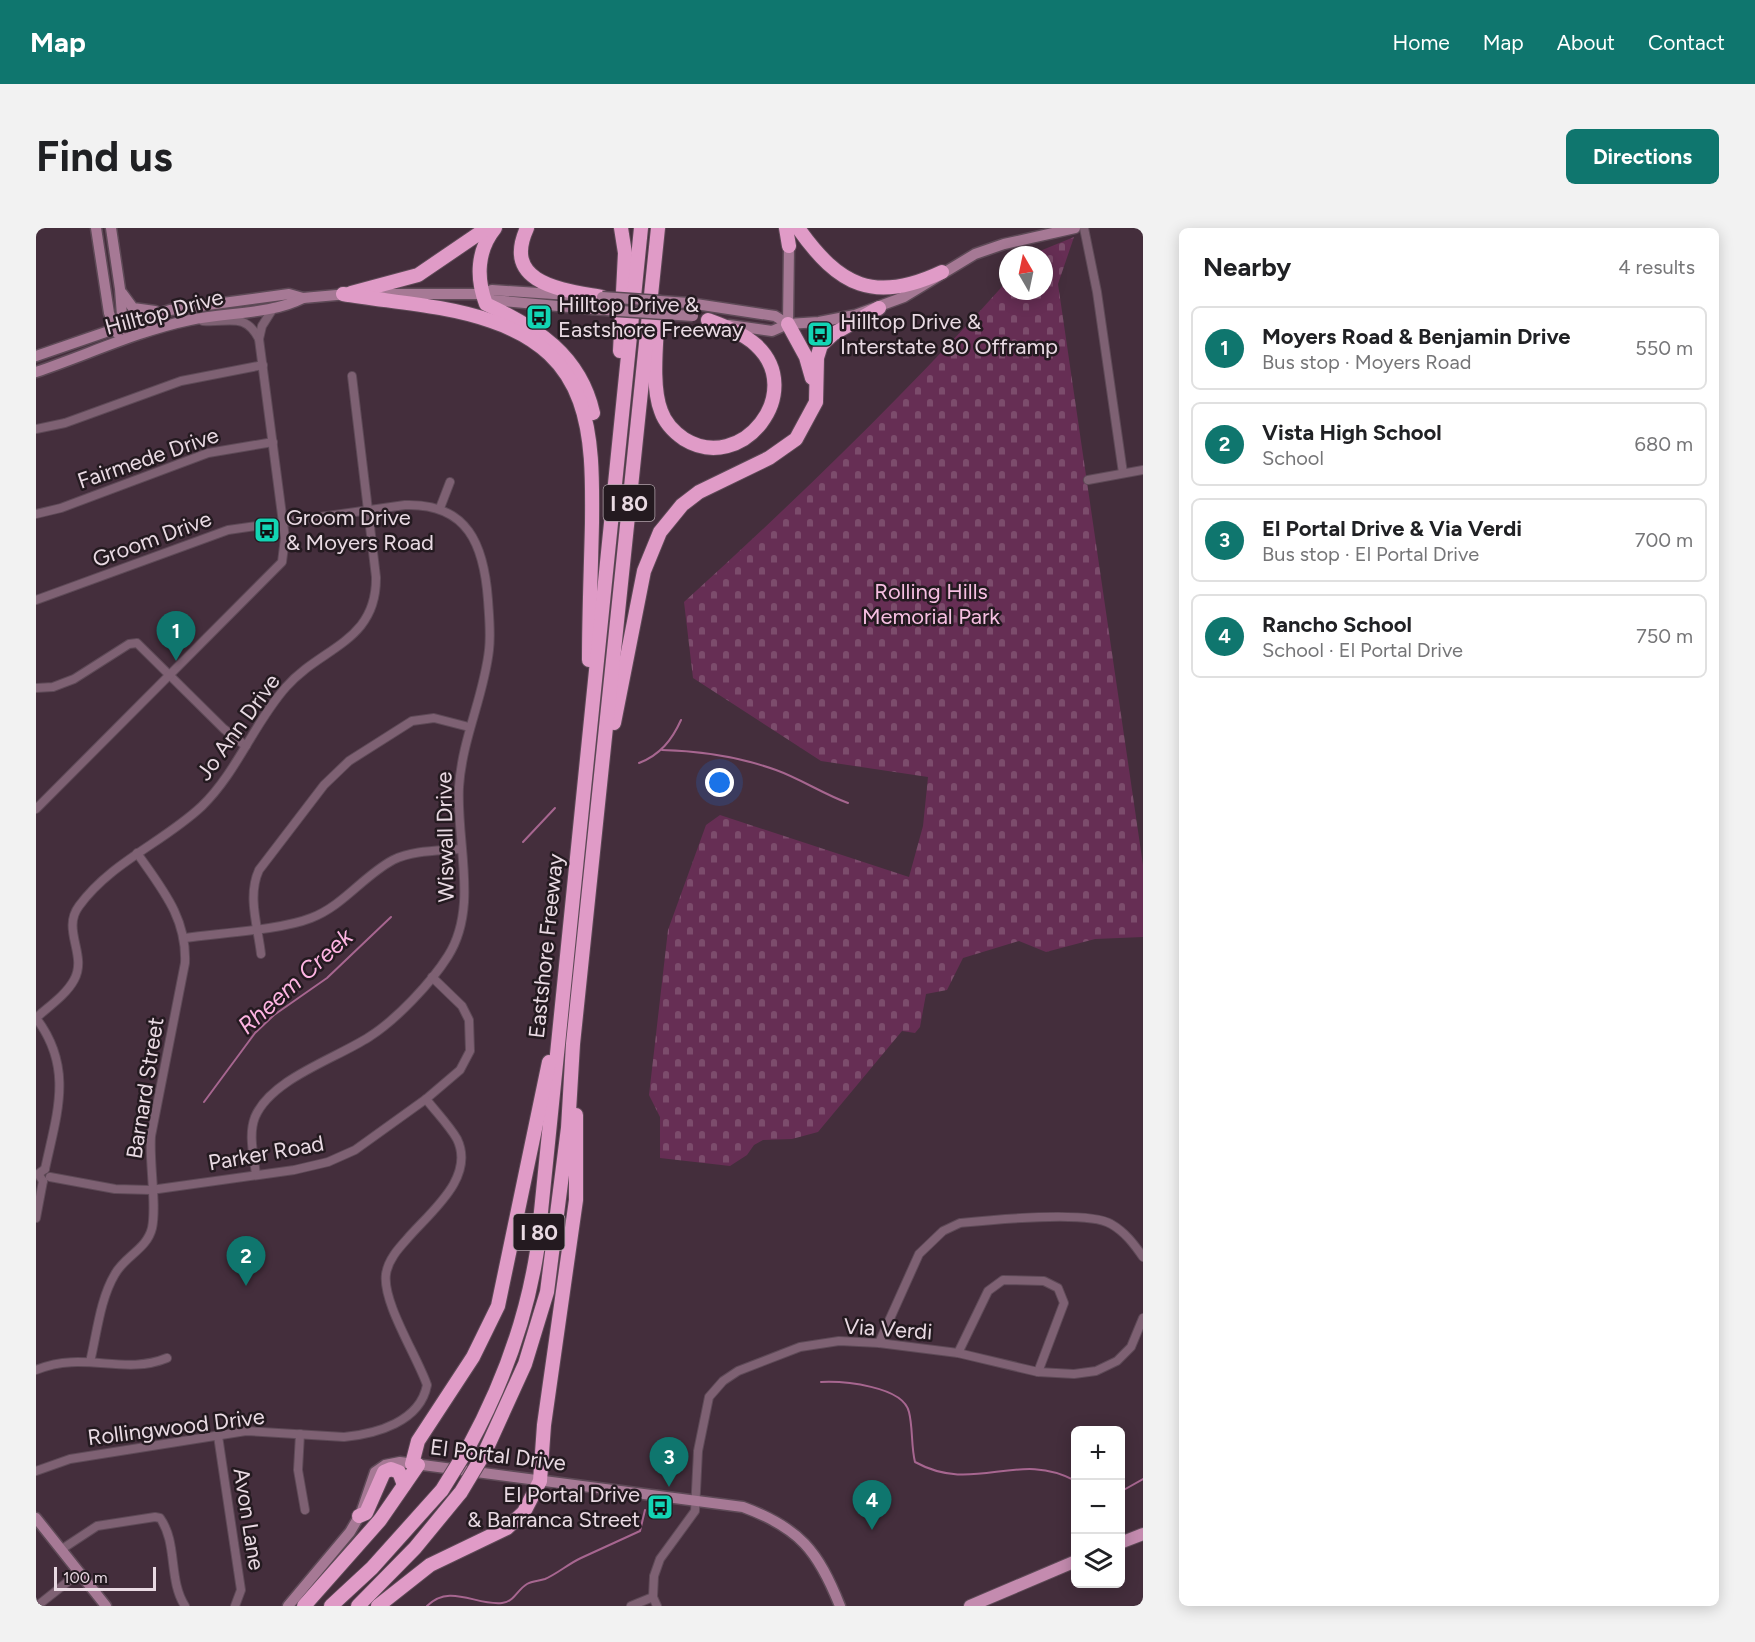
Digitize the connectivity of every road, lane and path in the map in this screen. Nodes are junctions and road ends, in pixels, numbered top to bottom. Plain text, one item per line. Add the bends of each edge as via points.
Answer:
1 (96, 228) edge
2 (111, 228) edge
3 (487, 228) edge
4 (495, 228) edge
5 (527, 228) edge
6 (621, 228) edge
7 (641, 228) edge
8 (786, 228) edge
9 (798, 228) edge
10 (1075, 228) edge
11 (1084, 228) edge
12 (658, 229) edge
13 (1046, 231) edge
14 (789, 246) joint
15 (942, 272) junction
16 (120, 290) junction
17 (343, 294) junction
18 (482, 294) junction
19 (603, 297) junction
20 (303, 298) junction
21 (274, 307) junction
22 (879, 308) junction
23 (170, 310) junction
24 (190, 320) junction
25 (708, 320) junction
26 (788, 324) junction
27 (118, 326) junction
28 (259, 339) junction
29 (123, 340) junction
30 (36, 356) edge
31 (263, 365) junction
32 (36, 372) edge
33 (352, 376) dead end
34 (805, 424) junction
35 (36, 429) edge
36 (273, 442) junction
37 (617, 464) junction
38 (1143, 470) edge
39 (1123, 473) junction
40 (593, 478) junction
41 (1088, 480) dead end
42 (450, 482) dead end
43 (440, 508) junction
44 (368, 510) junction
45 (36, 514) edge
46 (283, 521) junction
47 (36, 600) edge
48 (170, 676) junction
49 (36, 688) edge
50 (591, 715) junction
51 (469, 727) junction
52 (246, 746) junction
53 (601, 777) junction
54 (36, 810) edge
55 (460, 849) junction
56 (137, 853) junction
57 (258, 928) junction
58 (185, 938) junction
59 (261, 954) dead end
60 (432, 977) junction
61 (560, 1005) junction
62 (36, 1018) edge
63 (573, 1044) junction
64 (426, 1099) junction
65 (43, 1175) edge
66 (256, 1175) junction
67 (151, 1190) junction
68 (36, 1218) edge
69 (1143, 1257) edge
70 (1143, 1318) edge
71 (879, 1343) junction
72 (958, 1353) junction
73 (167, 1358) dead end
74 (90, 1362) junction
75 (36, 1371) edge
76 (1038, 1372) junction
77 (300, 1434) junction
78 (218, 1436) junction
79 (415, 1464) junction
80 (36, 1471) edge
81 (540, 1481) junction
82 (404, 1485) junction
83 (696, 1500) junction
84 (305, 1510) dead end
85 (359, 1516) junction
86 (36, 1518) edge
87 (1143, 1534) edge
88 (1125, 1541) edge
89 (62, 1549) junction
90 (1071, 1563) edge
91 (80, 1572) junction
92 (653, 1597) junction
93 (37, 1606) edge
94 (106, 1606) edge
95 (184, 1606) edge
96 (235, 1606) edge
97 (288, 1606) edge
98 (304, 1606) edge
99 (331, 1606) edge
100 (358, 1606) edge
101 (378, 1606) edge
102 (631, 1606) edge
103 (657, 1606) edge
104 (840, 1606) edge
105 (970, 1606) edge

1 - 27 main road
2 - 16 main road
3 - 17 highway via 418,275
4 - 18 highway via 481,256
5 - 19 highway via 522,257 533,277 548,286
6 - 37 highway via 625,253
7 - 37 highway, Eastshore Freeway / I 80
8 - 14 highway
9 - 15 highway via 827,266 855,282 898,287
10 - 13 main road, Hilltop Drive
11 - 39 street
12 - 25 highway via 660,411 670,428 686,440 720,447 741,442 757,430 772,404 774,384 769,363 757,346 739,333
12 - 53 highway, Eastshore Freeway / I 80
13 - 15 main road, Hilltop Drive via 975,254
14 - 26 main road
15 - 22 main road, Hilltop Drive
16 - 23 main road via 129,304 140,311
16 - 27 main road
17 - 18 main road, Hilltop Drive
17 - 20 main road, Hilltop Drive
17 - 40 highway via 475,316 528,339 558,365 583,405
18 - 19 main road, Hilltop Drive via 492,290
18 - 25 main road, Hilltop Drive, bridge via 492,300
18 - 40 highway via 486,304 547,337 575,368 593,413
19 - 26 main road, Hilltop Drive, bridge via 689,303 775,316
20 - 21 main road, Hilltop Drive via 288,306
20 - 23 main road, Hilltop Drive via 289,294
21 - 24 main road, Hilltop Drive
21 - 28 street
22 - 26 main road, Hilltop Drive via 831,321
22 - 34 highway via 821,345 816,402
23 - 27 main road, Hilltop Drive
24 - 28 street via 241,320 251,326
24 - 29 main road, Hilltop Drive
25 - 26 main road, Hilltop Drive via 772,331
26 - 34 highway via 811,375 813,401
27 - 29 main road
27 - 30 main road, Hilltop Drive
28 - 31 street
29 - 32 main road, Hilltop Drive
31 - 35 street via 181,381 65,423
31 - 36 street
33 - 44 street, Jo Ann Drive
34 - 53 highway via 796,439 780,452 690,498 654,541 644,571
36 - 45 street, Fairmede Drive via 208,453
36 - 46 street
37 - 50 highway, Eastshore Freeway / I 80
38 - 39 street
39 - 41 street
40 - 50 highway
42 - 43 street
43 - 44 street, Wiswall Drive via 423,504
43 - 51 street, Wiswall Drive via 465,525 474,538 481,552 487,588 489,650
44 - 46 street, Wiswall Drive
44 - 52 street, Jo Ann Drive via 376,591 366,621 287,686
46 - 47 street, Groom Drive via 228,530
46 - 48 street via 282,562
48 - 49 street via 137,643 64,683
48 - 52 street
48 - 54 street
50 - 61 highway, Eastshore Freeway / I 80
51 - 55 street, Wiswall Drive via 459,789
51 - 57 street via 434,718 412,721 338,771 259,870 253,892
52 - 56 street, Jo Ann Drive via 201,807
53 - 63 highway, Eastshore Freeway / I 80
55 - 57 street via 395,859 322,913
55 - 60 street, Wiswall Drive via 463,921 459,939
56 - 58 street, Barnard Street via 170,899
56 - 62 street, Jo Ann Drive via 77,908 71,932 78,957 75,979
57 - 58 street
57 - 59 street
58 - 67 street, Barnard Street via 185,963 151,1136
60 - 64 street, Parker Road via 462,1006 471,1035 470,1051 460,1070
60 - 66 street, Wiswall Drive via 370,1037 266,1099 251,1134
61 - 79 highway via 498,1306 473,1357 418,1441
61 - 99 highway, Eastshore Freeway / I 80, bridge via 551,1129 531,1287 509,1359 468,1448 442,1490 372,1568
62 - 65 street via 52,1042 61,1074
63 - 81 highway via 576,1200 544,1425
63 - 100 highway, Eastshore Freeway / I 80, bridge via 568,1128 547,1292 525,1364 485,1452 460,1492 415,1548
64 - 66 street, Parker Road via 355,1150 294,1170
64 - 77 street, Rollingwood Drive via 456,1139 461,1167 453,1186 396,1252 385,1282 425,1379 426,1391 414,1412 404,1419 359,1436
65 - 67 street, Parker Road via 115,1190
65 - 68 street
66 - 67 street, Parker Road
67 - 74 street, Barnard Street via 153,1225 149,1236 117,1270 108,1287
69 - 71 street via 1132,1240 1110,1223 1088,1217 960,1223 928,1243 919,1254
70 - 76 street, Via Verdi via 1131,1347 1117,1361 1096,1371
71 - 72 street, Via Verdi
71 - 83 street, Via Verdi via 839,1341 800,1347 738,1371 723,1381 709,1397 698,1451
72 - 76 street, Via Verdi
72 - 76 street via 988,1290 1003,1280 1044,1281 1058,1288 1064,1303
73 - 74 street via 151,1364
74 - 75 street via 68,1360
77 - 78 street, Rollingwood Drive via 261,1430
77 - 84 street via 298,1470
78 - 80 street, Rollingwood Drive via 70,1459
78 - 96 street, Avon Lane via 241,1590
79 - 81 main road, El Portal Drive
79 - 82 highway
79 - 85 main road, El Portal Drive via 385,1464 375,1472
81 - 83 main road, El Portal Drive
81 - 101 highway via 524,1512 507,1528 430,1565
82 - 85 highway via 399,1472 384,1472 366,1513
82 - 98 highway via 380,1520
83 - 92 street, Via Verdi via 686,1527 660,1558
83 - 104 main road, El Portal Drive via 743,1507 785,1526 819,1559
85 - 97 main road, El Portal Drive
86 - 89 main road
87 - 88 main road
89 - 91 main road
89 - 95 street via 97,1526 160,1518 167,1532 177,1595
90 - 105 main road
91 - 93 street
91 - 94 main road
92 - 102 street
92 - 103 street

